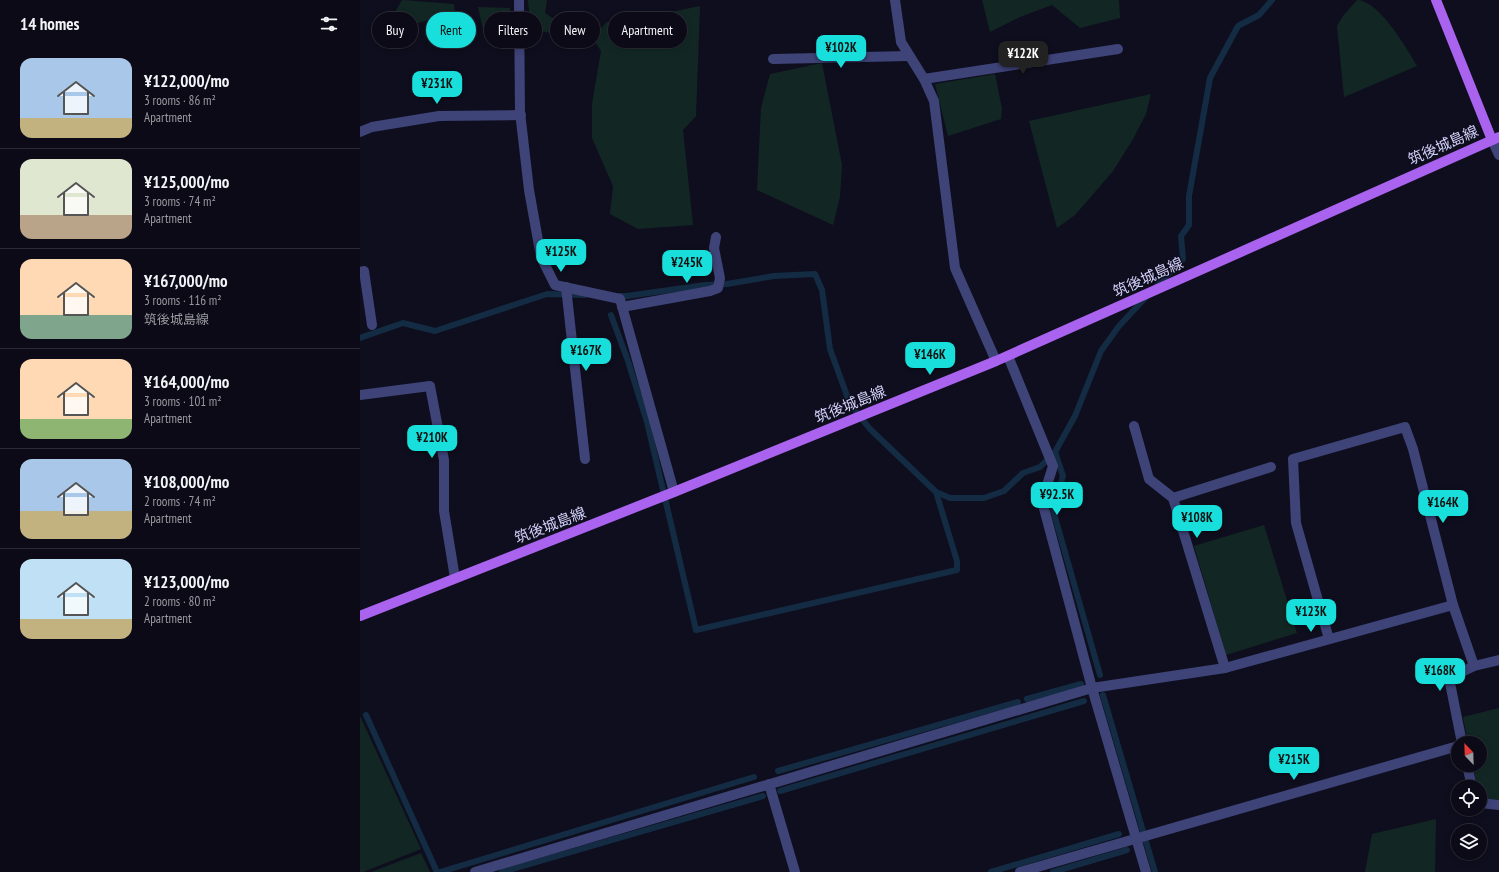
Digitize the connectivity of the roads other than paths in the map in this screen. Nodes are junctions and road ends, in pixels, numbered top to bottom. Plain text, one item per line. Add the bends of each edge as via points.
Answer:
1 (519, 0) edge
2 (895, 0) edge
3 (1436, 0) edge
4 (1118, 49) dead end
5 (909, 56) junction
6 (773, 59) dead end
7 (924, 79) junction
8 (521, 115) junction
9 (360, 132) edge
10 (1496, 138) edge
11 (1499, 155) edge
12 (716, 237) dead end
13 (360, 272) edge
14 (566, 287) junction
15 (622, 307) junction
16 (372, 325) dead end
17 (1008, 356) junction
18 (996, 361) junction
19 (360, 395) edge
20 (1134, 426) dead end
21 (585, 459) dead end
22 (1270, 467) dead end
23 (674, 492) junction
24 (1173, 498) junction
25 (455, 578) junction
26 (1452, 605) junction
27 (360, 616) edge
28 (1329, 639) junction
29 (1499, 660) edge
30 (1474, 666) junction
31 (1225, 668) junction
32 (1092, 688) junction
33 (1461, 736) edge
34 (1451, 748) edge
35 (769, 784) junction
36 (1487, 804) edge
37 (1499, 805) edge
38 (1136, 838) junction
39 (475, 872) edge
40 (795, 872) edge
41 (1020, 872) edge
42 (1146, 872) edge

1 - 8 street
2 - 5 street via 901,42
3 - 10 main road
4 - 7 street
5 - 6 street
5 - 7 street
7 - 18 street via 934,101 955,268
8 - 9 street via 438,116 372,127
8 - 14 street via 528,190 540,257 555,285
10 - 11 street
10 - 17 main road, 筑後城島線
12 - 15 street via 714,248 720,278 718,288
13 - 16 street via 364,271
14 - 15 street via 620,299
14 - 21 street
15 - 23 street
17 - 18 main road, 筑後城島線
17 - 32 street via 1053,466 1042,501
18 - 23 main road, 筑後城島線
19 - 25 street via 430,386 444,460 444,511
20 - 24 street via 1149,479
22 - 24 street
23 - 25 main road, 筑後城島線
24 - 31 street
25 - 27 main road, 筑後城島線
26 - 28 street
26 - 28 street via 1413,449 1405,427 1293,459 1296,523
26 - 30 street
28 - 31 street
29 - 30 street
30 - 33 street via 1449,678
31 - 32 street
32 - 35 street
32 - 38 street
34 - 38 street
35 - 39 street
35 - 40 street
36 - 37 street
38 - 41 street
38 - 42 street

